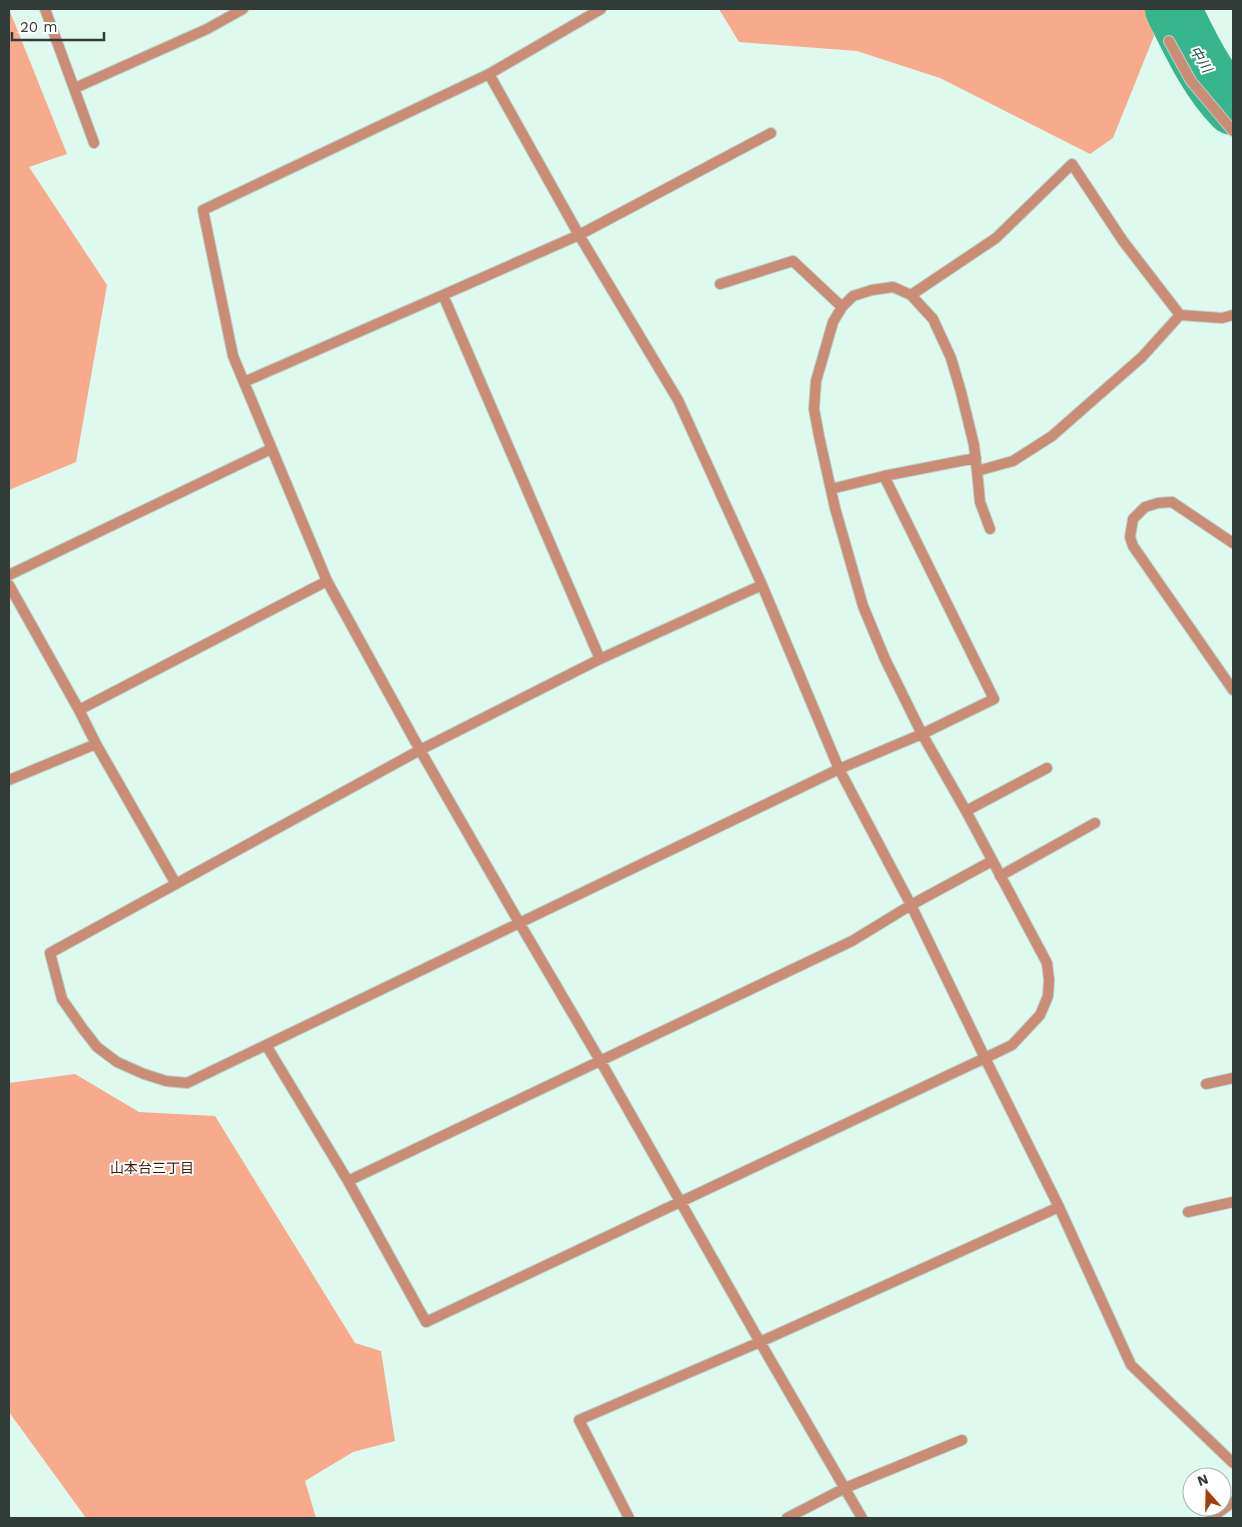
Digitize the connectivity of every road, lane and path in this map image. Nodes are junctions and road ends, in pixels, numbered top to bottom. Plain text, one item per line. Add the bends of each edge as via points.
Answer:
1 (45, 9) edge
2 (243, 9) edge
3 (601, 9) edge
4 (1169, 41) dead end
5 (489, 74) junction
6 (74, 88) junction
7 (1233, 131) edge
8 (771, 133) dead end
9 (94, 143) dead end
10 (580, 235) junction
11 (720, 284) dead end
12 (443, 295) junction
13 (910, 295) junction
14 (842, 307) junction
15 (1180, 315) junction
16 (1233, 315) edge
17 (244, 382) junction
18 (272, 449) junction
19 (976, 458) junction
20 (977, 470) junction
21 (884, 476) junction
22 (831, 489) junction
23 (990, 529) dead end
24 (1233, 542) edge
25 (9, 575) edge
26 (327, 581) junction
27 (9, 585) edge
28 (762, 585) junction
29 (600, 659) junction
30 (1233, 690) edge
31 (79, 710) junction
32 (922, 734) junction
33 (96, 744) junction
34 (420, 750) junction
35 (1047, 768) dead end
36 (839, 769) junction
37 (9, 780) edge
38 (966, 811) junction
39 (1095, 823) dead end
40 (992, 861) junction
41 (1000, 876) junction
42 (176, 884) junction
43 (911, 905) junction
44 (520, 924) junction
45 (266, 1045) junction
46 (984, 1058) junction
47 (601, 1062) junction
48 (1233, 1078) edge
49 (1206, 1084) dead end
50 (348, 1181) junction
51 (680, 1202) junction
52 (1233, 1202) edge
53 (1059, 1207) junction
54 (1188, 1212) dead end
55 (760, 1342) junction
56 (962, 1440) dead end
57 (1233, 1464) edge
58 (845, 1488) junction
59 (1233, 1502) edge
60 (629, 1518) edge
61 (787, 1518) edge
62 (862, 1518) edge
63 (1211, 1518) edge

1 - 6 street
2 - 6 street via 208,29
3 - 5 street
4 - 7 street via 1191,81
5 - 10 street
5 - 17 street via 203,210 233,356
6 - 9 street
8 - 10 street
10 - 12 street
10 - 28 street via 678,400
11 - 14 street via 793,261
12 - 17 street
12 - 29 street
13 - 14 street via 893,287 872,290 853,296
13 - 15 street via 996,238 1072,164 1123,242
13 - 19 street via 934,319 951,358
14 - 22 street via 833,322 816,381 814,409
15 - 16 street via 1222,318
15 - 20 street via 1142,357 1052,436 1013,461
17 - 18 street
18 - 25 street
18 - 26 street
19 - 20 street
19 - 21 street
20 - 23 street via 980,502
21 - 22 street
21 - 32 street via 994,699
22 - 32 street via 863,606 885,660
24 - 30 street via 1172,502 1158,502 1145,507 1134,519 1130,537 1133,546
26 - 31 street
26 - 34 street
27 - 31 street
28 - 29 street
28 - 36 street
29 - 34 street
31 - 33 street
32 - 36 street
32 - 38 street
33 - 37 street
33 - 42 street
34 - 42 street
34 - 44 street
35 - 38 street
36 - 43 street
36 - 44 street
38 - 40 street
39 - 41 street
40 - 41 street
40 - 43 street
41 - 46 street via 1047,963 1048,996 1040,1014 1012,1045
42 - 45 street via 50,953 62,998 97,1047 118,1062 166,1081 187,1084
43 - 46 street
43 - 47 street via 852,941
44 - 45 street
44 - 47 street
45 - 50 street
46 - 51 street
46 - 53 street
47 - 50 street
47 - 51 street
48 - 49 street
50 - 51 street via 426,1322
51 - 55 street
52 - 54 street
53 - 55 street
53 - 57 street via 1131,1365
55 - 58 street
55 - 60 street via 579,1420
56 - 58 street
58 - 61 street
58 - 62 street
59 - 63 street

